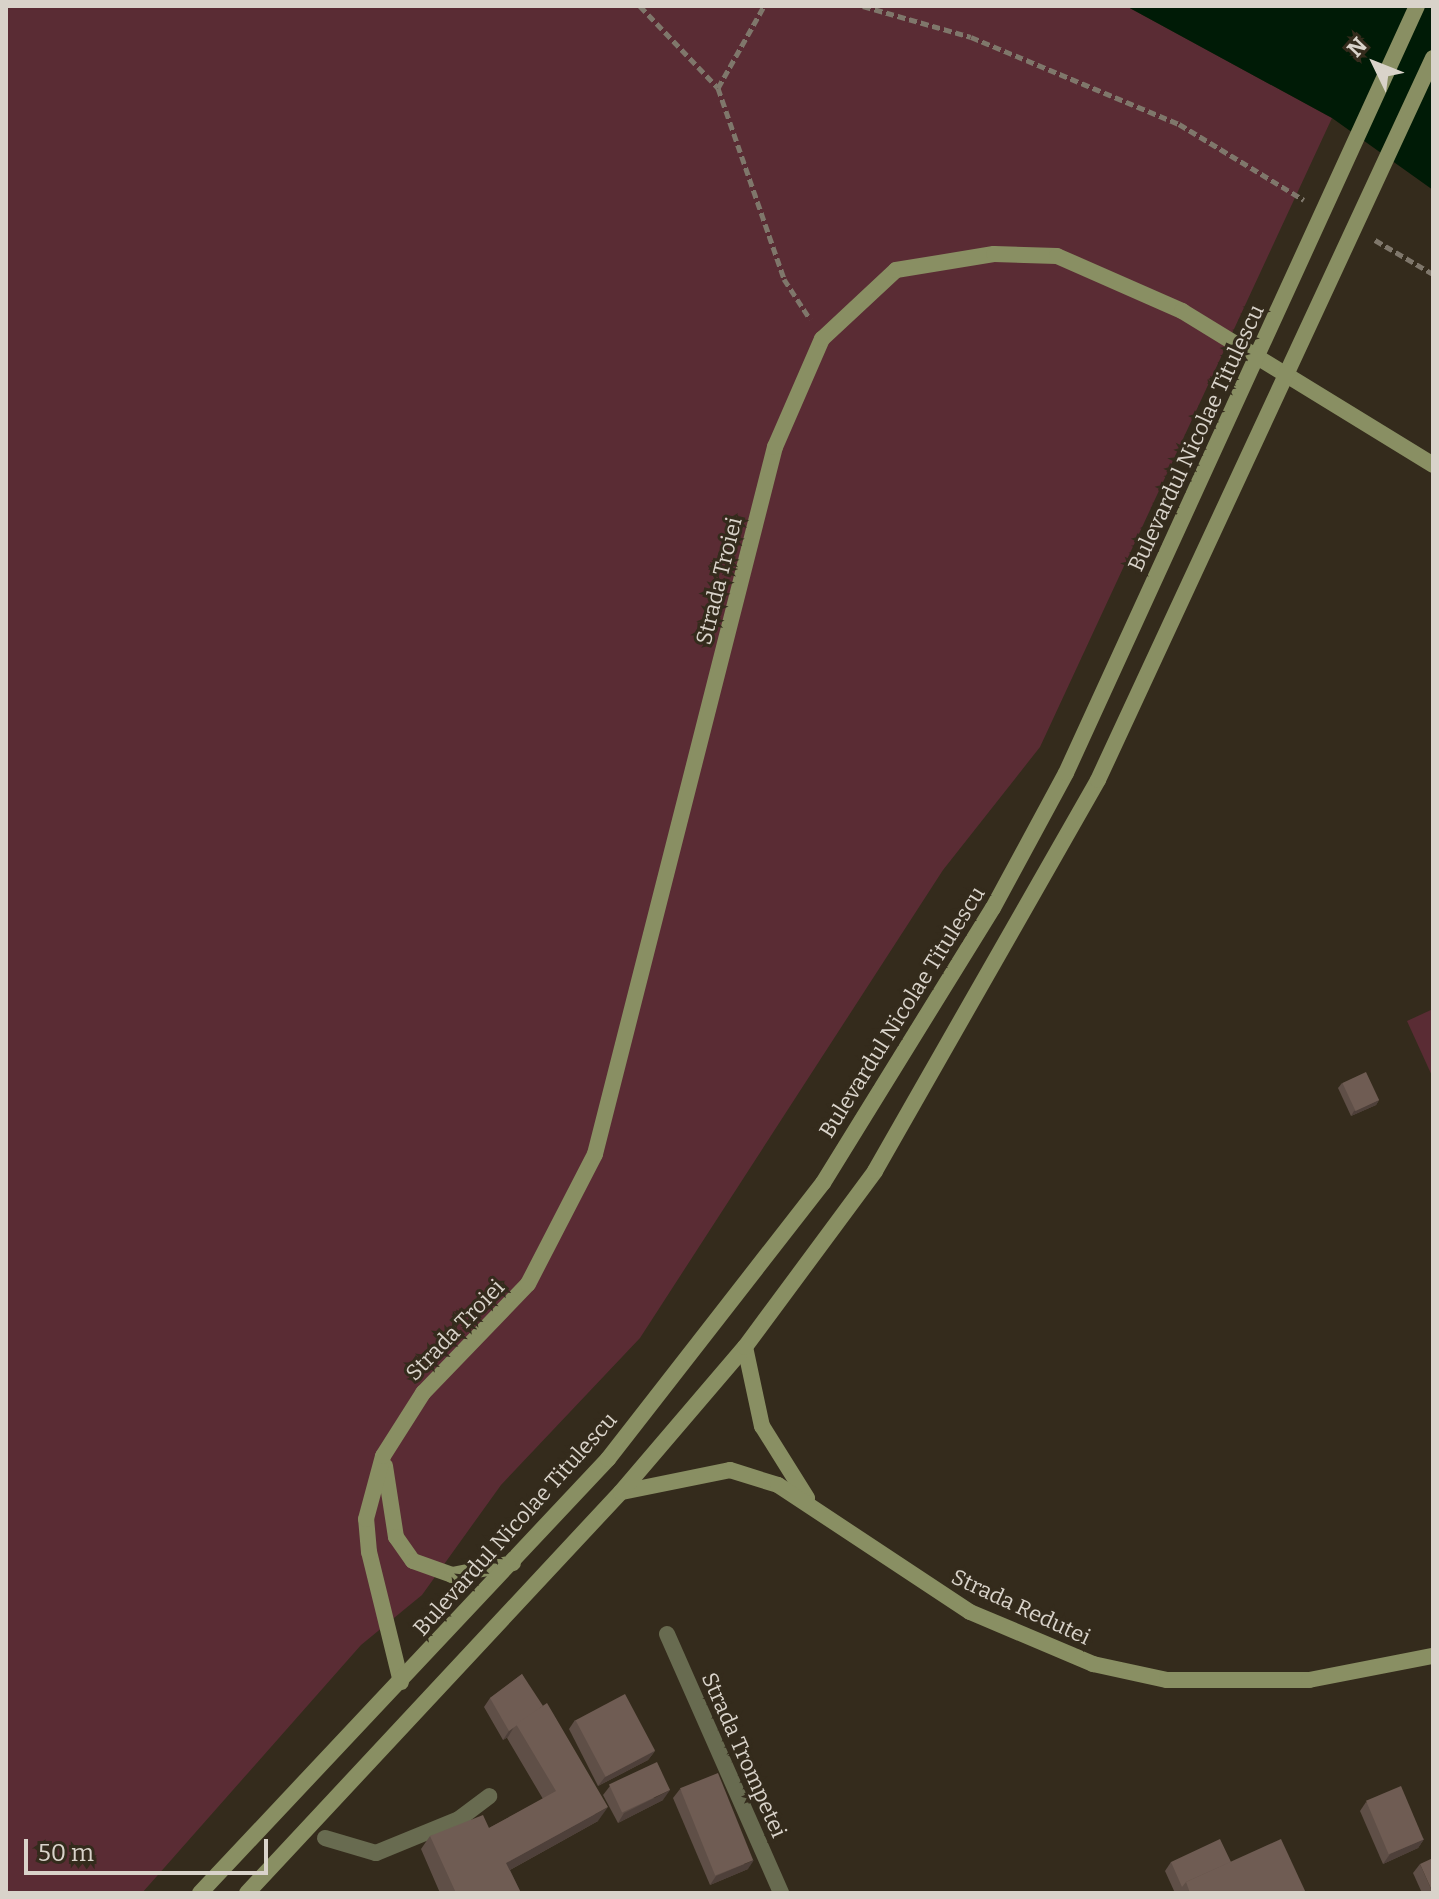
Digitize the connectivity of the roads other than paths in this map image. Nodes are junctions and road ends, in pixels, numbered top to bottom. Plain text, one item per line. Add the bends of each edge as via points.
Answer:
1 (1417, 6) edge
2 (1433, 58) edge
3 (1433, 465) edge
4 (745, 1347) junction
5 (383, 1456) junction
6 (621, 1492) junction
7 (808, 1499) junction
8 (514, 1563) junction
9 (667, 1634) dead end
10 (1433, 1656) edge
11 (401, 1682) junction
12 (489, 1796) dead end
13 (325, 1838) dead end
14 (200, 1893) edge
15 (247, 1893) edge
16 (781, 1893) edge

1 - 8 main road, Bulevardul Nicolae Titulescu via 1066,773 926,1021 823,1183 715,1325
2 - 4 main road via 1098,780 950,1051 875,1171
3 - 5 main road, Strada Troiei via 1182,311 1057,256 994,254 896,270 822,339 775,447 595,1154 528,1284 423,1393
4 - 6 main road
4 - 7 main road via 762,1426
5 - 8 main road via 396,1537 413,1561 452,1575
5 - 11 main road via 367,1530 372,1585
6 - 7 main road via 730,1470
6 - 15 main road
7 - 10 main road, Strada Redutei via 900,1572 970,1612 1093,1664 1228,1683 1309,1680
8 - 11 main road, Bulevardul Nicolae Titulescu
9 - 16 street, Strada Trompetei
11 - 14 main road, Bulevardul Nicolae Titulescu
12 - 13 street via 459,1819 376,1853

